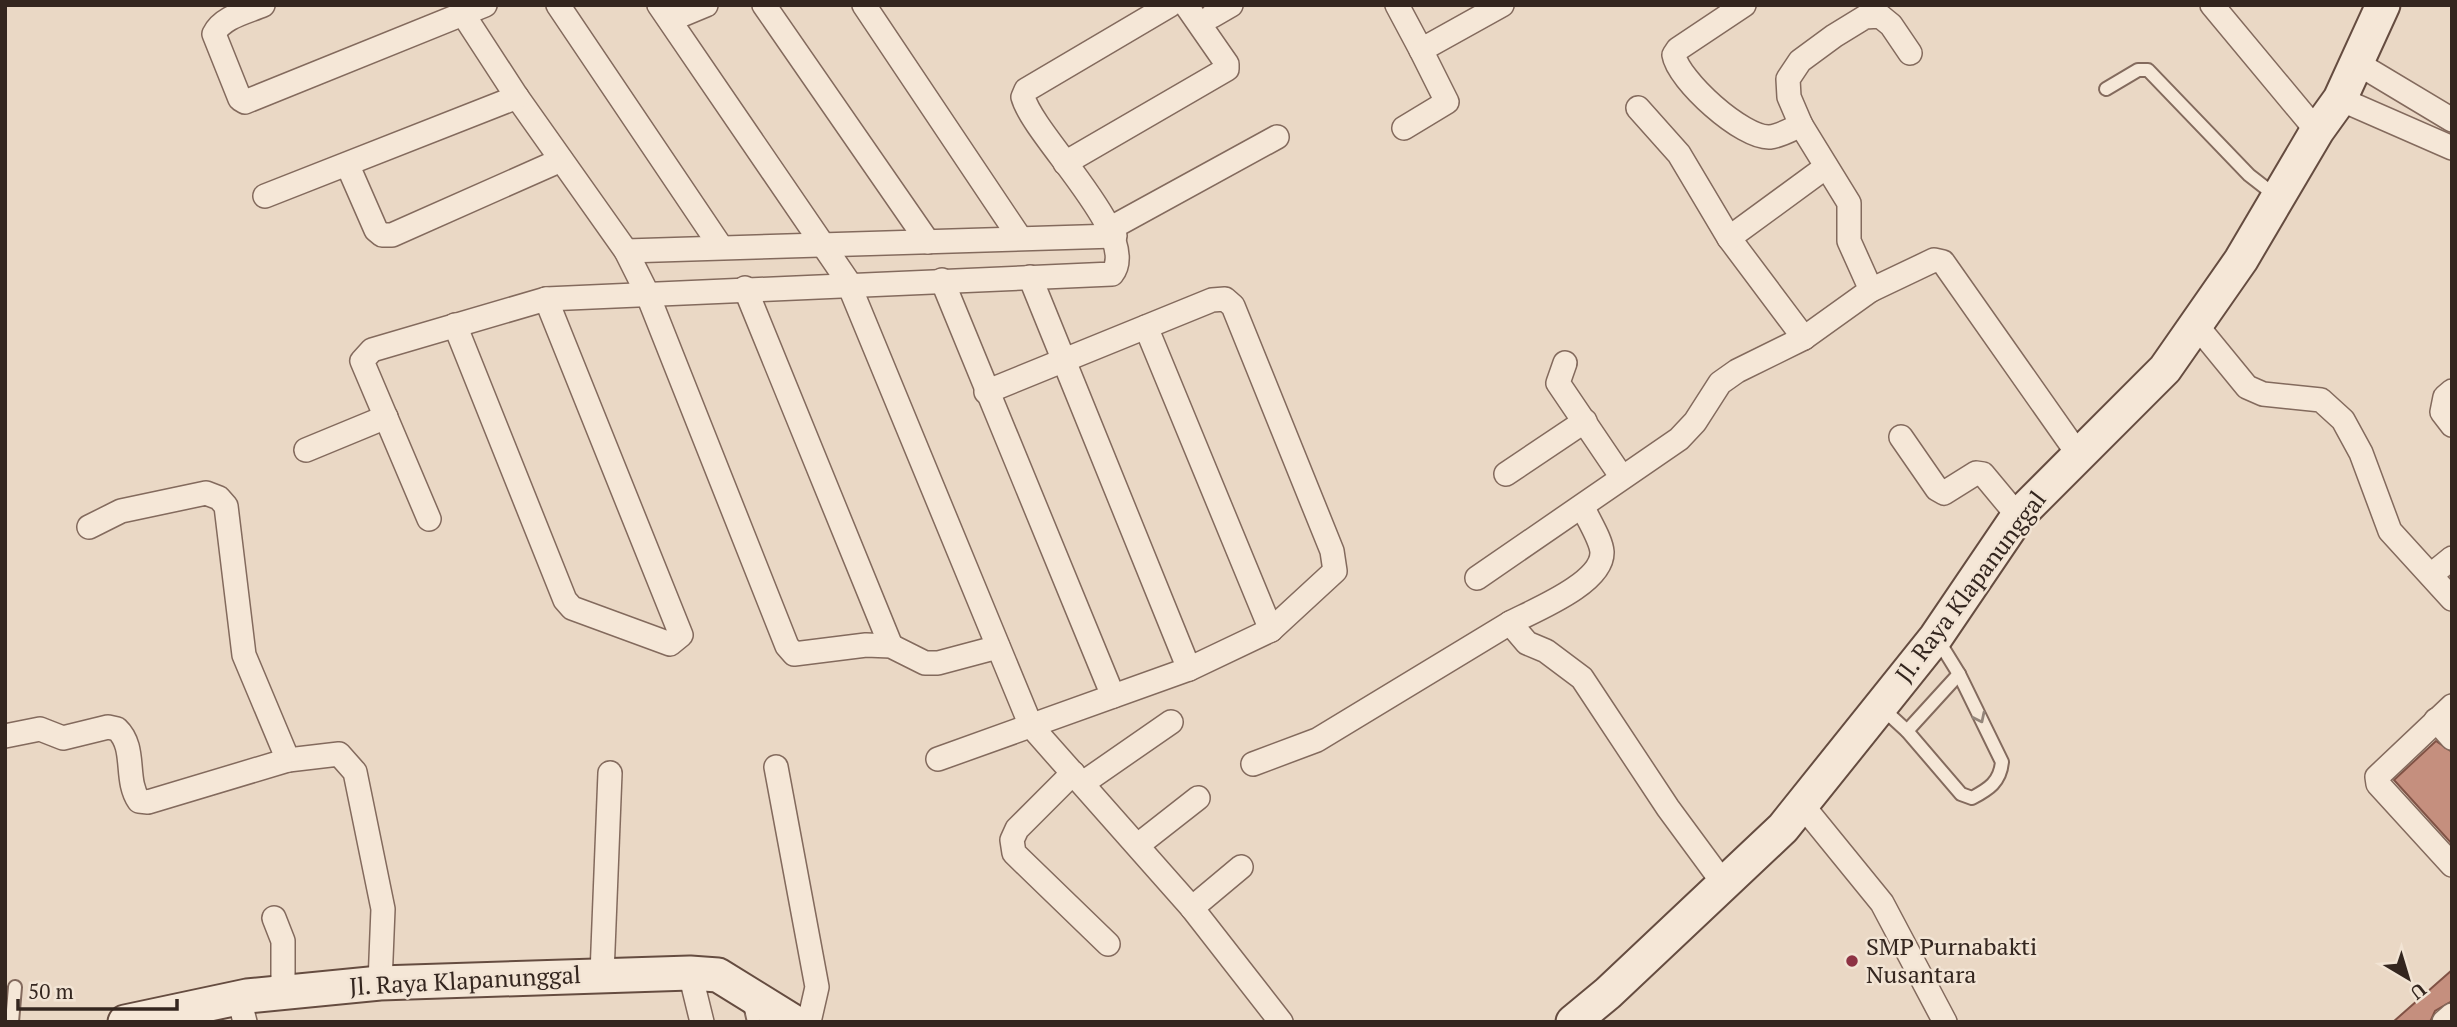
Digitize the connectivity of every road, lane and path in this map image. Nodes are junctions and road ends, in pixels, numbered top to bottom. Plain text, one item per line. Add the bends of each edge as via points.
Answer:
1 (263, 5) edge
2 (485, 5) edge
3 (558, 5) edge
4 (706, 5) edge
5 (764, 5) edge
6 (864, 5) edge
7 (1170, 5) edge
8 (1186, 5) edge
9 (1397, 5) edge
10 (1502, 5) edge
11 (1744, 5) edge
12 (2211, 5) edge
13 (2383, 5) edge
14 (664, 13) edge
15 (463, 14) junction
16 (1420, 50) junction
17 (1910, 53) dead end
18 (2357, 63) junction
19 (2106, 89) dead end
20 (516, 97) junction
21 (2340, 99) junction
22 (1638, 108) dead end
23 (2452, 120) edge
24 (1801, 125) junction
25 (1404, 128) dead end
26 (2317, 131) junction
27 (1277, 137) dead end
28 (2452, 148) edge
29 (561, 160) junction
30 (1065, 163) junction
31 (348, 166) junction
32 (1826, 167) junction
33 (265, 196) dead end
34 (2280, 199) junction
35 (1113, 232) junction
36 (1020, 238) junction
37 (1729, 238) junction
38 (928, 242) junction
39 (721, 247) junction
40 (827, 249) junction
41 (625, 251) junction
42 (1030, 277) junction
43 (942, 280) junction
44 (848, 283) junction
45 (745, 288) junction
46 (1871, 290) junction
47 (647, 293) junction
48 (546, 299) junction
49 (455, 325) junction
50 (2197, 326) junction
51 (1146, 327) junction
52 (1804, 338) junction
53 (1065, 360) junction
54 (1564, 363) dead end
55 (2452, 391) edge
56 (986, 392) junction
57 (386, 417) junction
58 (1585, 421) junction
59 (2452, 425) edge
60 (1901, 436) dead end
61 (306, 450) dead end
62 (2078, 454) junction
63 (1506, 474) dead end
64 (1621, 476) junction
65 (1583, 507) junction
66 (2018, 516) junction
67 (429, 519) dead end
68 (89, 527) dead end
69 (2452, 558) edge
70 (2431, 575) junction
71 (1476, 578) dead end
72 (2452, 599) edge
73 (1510, 623) junction
74 (1271, 630) junction
75 (1936, 637) junction
76 (891, 646) junction
77 (998, 647) junction
78 (1189, 669) junction
79 (1959, 674) junction
80 (1113, 696) junction
81 (1880, 707) junction
82 (2444, 713) edge
83 (1171, 722) dead end
84 (1031, 726) junction
85 (1907, 731) junction
86 (5, 736) edge
87 (2452, 738) edge
88 (938, 759) dead end
89 (288, 760) junction
90 (1253, 764) dead end
91 (776, 767) dead end
92 (610, 773) dead end
93 (1078, 778) junction
94 (1199, 797) dead end
95 (1803, 806) junction
96 (1138, 845) junction
97 (2452, 865) edge
98 (1241, 867) dead end
99 (1724, 884) junction
100 (1192, 908) junction
101 (274, 918) dead end
102 (1108, 944) dead end
103 (690, 973) junction
104 (602, 974) junction
105 (380, 984) junction
106 (15, 987) dead end
107 (746, 990) junction
108 (283, 993) junction
109 (242, 1010) edge
110 (2452, 1015) edge
111 (12, 1022) edge
112 (125, 1022) edge
113 (702, 1022) edge
114 (754, 1022) edge
115 (794, 1022) edge
116 (809, 1022) edge
117 (1280, 1022) edge
118 (1573, 1022) edge
119 (1945, 1022) edge
120 (2444, 1022) edge

1 - 15 street via 227,20 214,34 245,102
2 - 15 street
3 - 39 street
4 - 14 street
5 - 38 street
6 - 36 street
7 - 30 street via 1024,93 1025,103
8 - 30 street via 1227,69
9 - 16 street
10 - 16 street
11 - 24 street via 1678,49 1676,66 1710,103 1751,133 1770,137
12 - 26 street
13 - 18 street, Jl. Raya Klapanunggal
14 - 40 street
15 - 20 street
16 - 25 street via 1447,102
17 - 24 street via 1881,16 1865,17 1834,36 1800,61 1788,79 1789,97
18 - 21 street, Jl. Raya Klapanunggal
18 - 23 street
19 - 34 lane via 2138,70 2148,70 2249,175
20 - 29 street
20 - 31 street
21 - 26 street, Jl. Raya Klapanunggal
21 - 28 street
22 - 37 street via 1679,154
24 - 32 street
26 - 34 street, Jl. Raya Klapanunggal
27 - 35 street
29 - 31 street via 392,235 376,230
29 - 41 street
30 - 35 street
31 - 33 street
32 - 37 street
32 - 46 street via 1850,203 1849,241
34 - 50 street, Jl. Raya Klapanunggal
35 - 36 street
35 - 42 street via 1117,253 1112,274
36 - 38 street
37 - 52 street
38 - 40 street
39 - 40 street
39 - 41 street
40 - 44 street
41 - 47 street
42 - 43 street
42 - 53 street
43 - 44 street
43 - 56 street
44 - 45 street
44 - 77 street
45 - 47 street
45 - 76 street
46 - 52 street
46 - 62 street via 1934,260 1943,262
47 - 48 street
47 - 76 street via 787,646 794,654
48 - 49 street
48 - 49 street via 681,635 670,644 572,608 565,600
49 - 57 street via 366,354 362,361
50 - 62 street, Jl. Raya Klapanunggal via 2165,369
50 - 70 street via 2247,387 2263,394 2321,400 2343,420 2361,453 2390,531
51 - 53 street
51 - 74 street
51 - 74 street via 1212,300 1225,299 1233,306 1332,551 1335,571
52 - 64 street via 1720,383 1679,439
53 - 56 street
53 - 78 street
54 - 58 street via 1558,383
55 - 59 street via 2445,397 2442,412
56 - 80 street
57 - 61 street
57 - 67 street
58 - 63 street
58 - 64 street
60 - 66 street via 1940,491 1945,493 1976,473 1983,474
62 - 66 street, Jl. Raya Klapanunggal
64 - 65 street
65 - 71 street
65 - 73 street via 1602,550 1600,565 1589,580
66 - 75 street, Jl. Raya Klapanunggal
68 - 89 street via 121,511 206,493 226,506 244,655
69 - 70 street
70 - 72 street
73 - 90 street via 1317,740
73 - 99 street via 1527,643 1582,678
74 - 78 street
75 - 79 lane
75 - 81 street, Jl. Raya Klapanunggal
76 - 77 street via 925,663
77 - 84 street
78 - 80 street
79 - 85 lane
79 -> 85 lane via 2002,762 2001,776 1972,798 1961,794
80 - 84 street
81 - 85 lane
81 - 95 street, Jl. Raya Klapanunggal
82 - 87 street
82 - 97 street via 2377,777 2378,784
83 - 93 street
84 - 88 street
84 - 93 street
86 - 89 street via 40,729 62,738 117,729 127,743 134,794 139,801 148,802
89 - 105 street via 339,754 355,772 383,909
91 - 116 street via 817,987
92 - 104 street
93 - 96 street
93 - 102 street via 1017,829 1012,840 1014,853
94 - 96 street
95 - 99 street, Jl. Raya Klapanunggal
95 - 119 street via 1882,903
96 - 100 street
98 - 100 street
99 - 118 street, Jl. Raya Klapanunggal
100 - 117 street
101 - 108 street via 283,940
103 - 104 street, Jl. Raya Klapanunggal
103 - 107 street, Jl. Raya Klapanunggal via 718,975
103 - 113 street
104 - 105 street, Jl. Raya Klapanunggal
105 - 108 street, Jl. Raya Klapanunggal
106 - 111 lane
107 - 114 lane
107 - 115 street, Jl. Raya Klapanunggal
108 - 109 street, Jl. Raya Klapanunggal
109 - 112 street, Jl. Raya Klapanunggal
110 - 120 street

